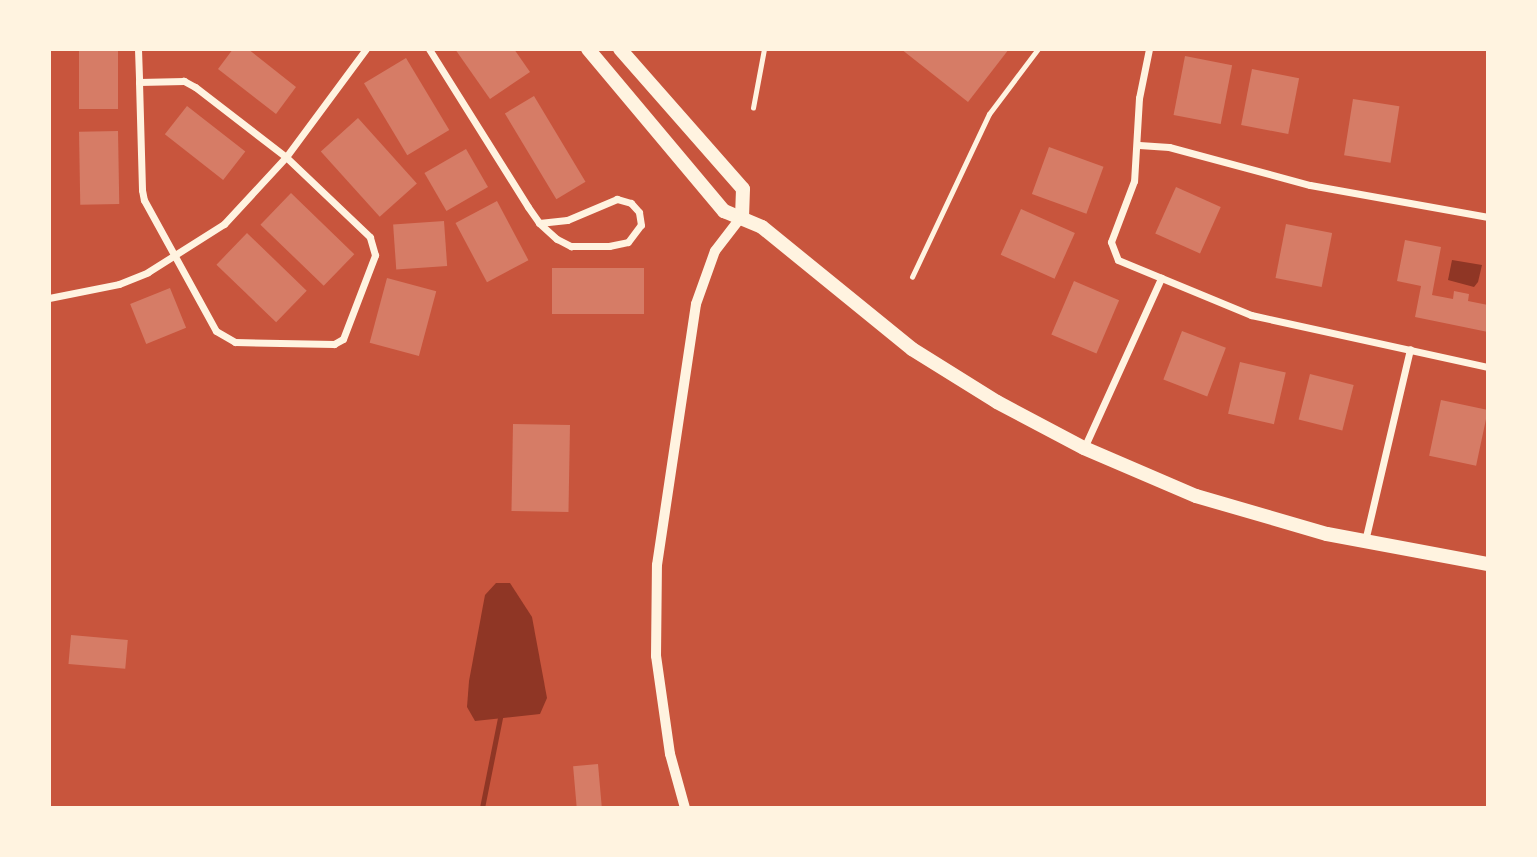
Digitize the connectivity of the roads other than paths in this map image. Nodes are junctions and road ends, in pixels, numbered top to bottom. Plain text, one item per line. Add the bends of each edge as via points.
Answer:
1 (138, 49) edge
2 (366, 49) edge
3 (429, 49) edge
4 (588, 49) edge
5 (620, 49) edge
6 (764, 49) edge
7 (1038, 49) edge
8 (1149, 49) edge
9 (139, 82) junction
10 (754, 108) dead end
11 (1139, 145) junction
12 (286, 157) junction
13 (742, 216) junction
14 (1488, 217) edge
15 (539, 223) junction
16 (175, 258) junction
17 (912, 277) dead end
18 (1161, 278) junction
19 (49, 298) edge
20 (1410, 349) junction
21 (1488, 368) edge
22 (1084, 448) junction
23 (1365, 542) junction
24 (1488, 564) edge
25 (685, 808) edge

1 - 9 street
2 - 12 street
3 - 15 street
4 - 13 main road via 714,201 724,211
5 - 13 main road via 743,189
6 - 10 lane
7 - 17 lane via 989,114
8 - 11 street via 1139,98
9 - 12 street via 184,81
9 - 16 street via 142,190 148,211
11 - 14 street via 1170,147 1310,186
11 - 18 street via 1134,181 1111,248 1118,260
12 - 16 street via 239,211
12 - 16 street via 374,244 364,289 343,339 334,344 235,342 216,331
13 - 22 main road via 762,227 912,349
13 - 25 street via 715,251 696,304 657,565 656,656 670,754
15 - 15 street via 571,246 628,242 641,225 639,212 631,203 617,200 567,220
16 - 19 street via 119,284
18 - 20 street via 1251,315
18 - 22 street
20 - 21 street
20 - 23 street
22 - 23 main road via 1196,496
23 - 24 main road

